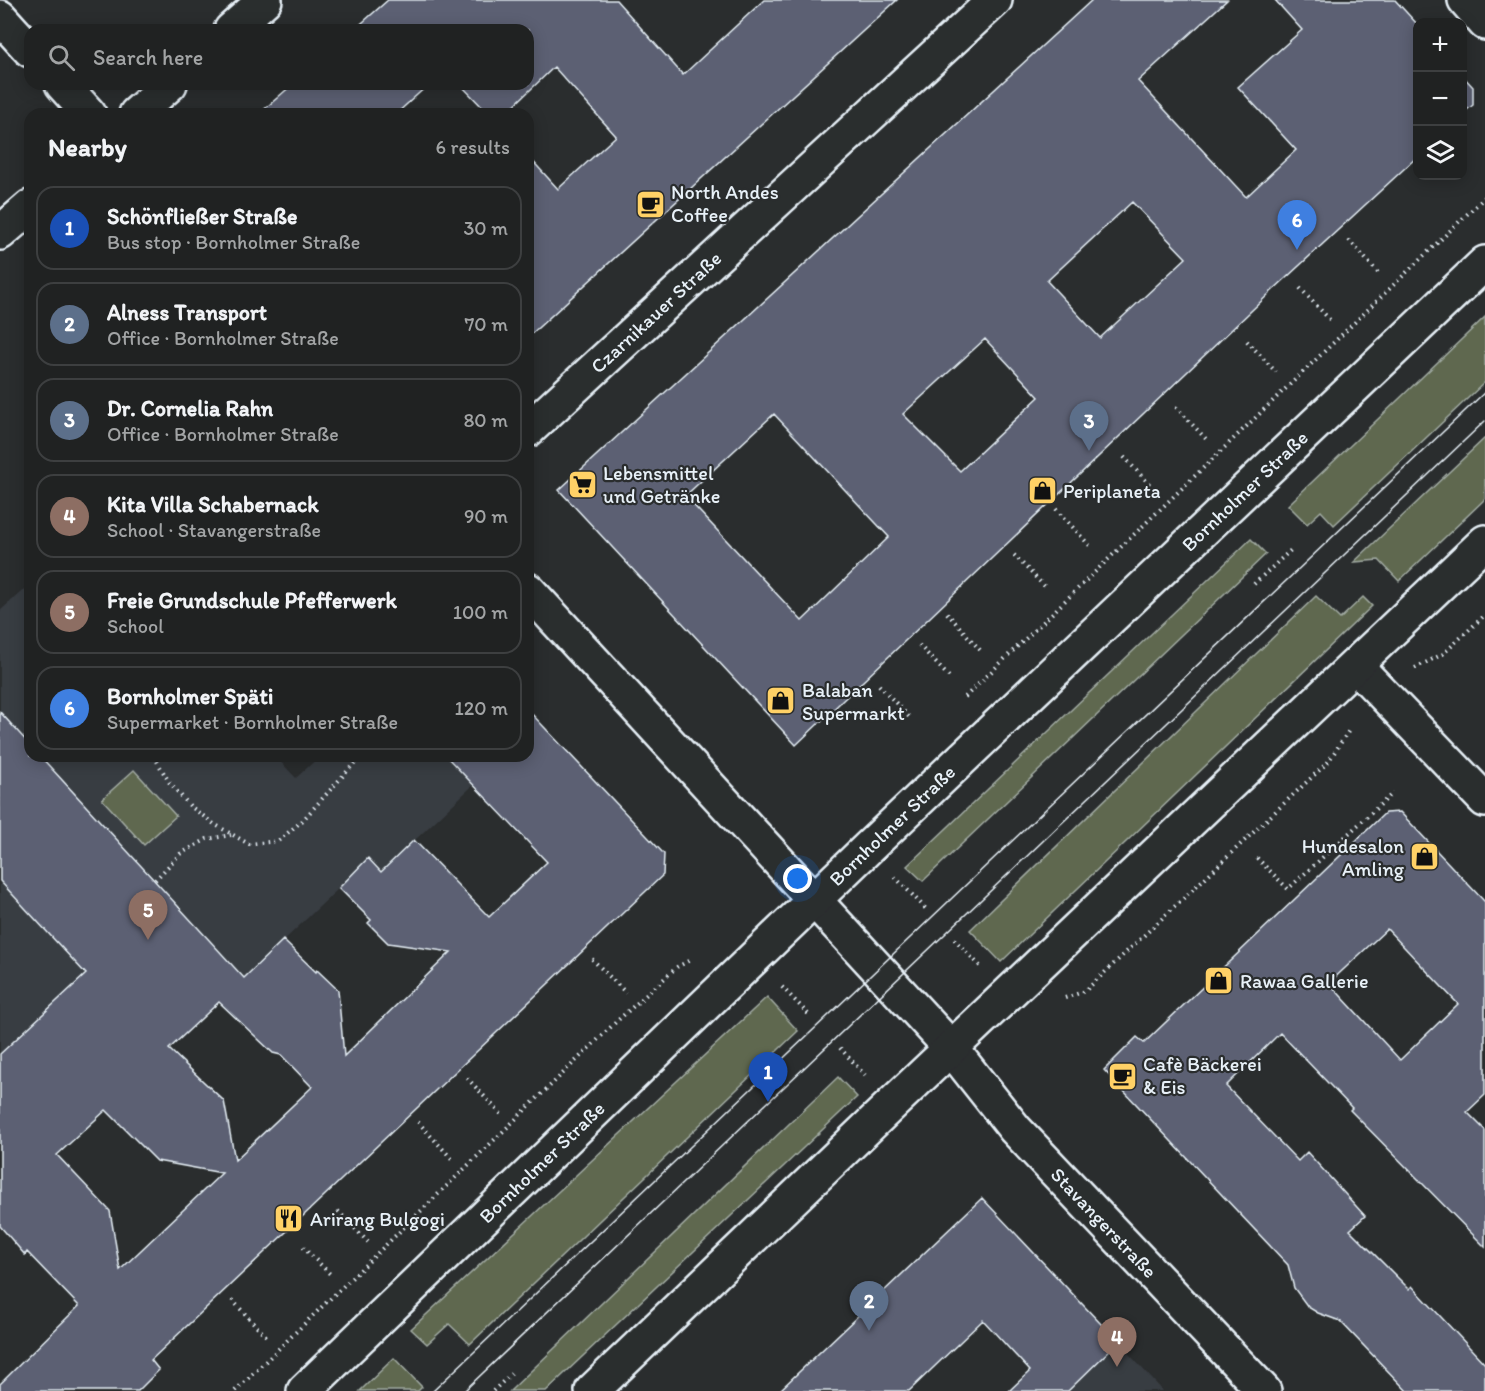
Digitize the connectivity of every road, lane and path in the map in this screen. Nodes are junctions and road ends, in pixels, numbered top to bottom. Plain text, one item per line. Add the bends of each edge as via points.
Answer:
1 (265, 0) edge
2 (995, 0) edge
3 (1465, 0) edge
4 (0, 17) edge
5 (1485, 22) edge
6 (238, 24) edge
7 (24, 43) edge
8 (67, 90) edge
9 (163, 90) edge
10 (84, 108) edge
11 (143, 108) edge
12 (1485, 196) edge
13 (24, 212) edge
14 (0, 233) edge
15 (1349, 240) dead end
16 (1485, 263) edge
17 (1380, 275) dead end
18 (1300, 288) dead end
19 (1331, 321) dead end
20 (1247, 341) dead end
21 (1276, 372) dead end
22 (1176, 407) dead end
23 (534, 424) edge
24 (1206, 438) dead end
25 (1124, 456) dead end
26 (1153, 488) dead end
27 (1056, 509) dead end
28 (1485, 542) edge
29 (1091, 547) dead end
30 (1293, 548) dead end
31 (1014, 555) dead end
32 (1254, 584) dead end
33 (1047, 589) dead end
34 (534, 597) edge
35 (947, 614) dead end
36 (1485, 615) edge
37 (919, 645) dead end
38 (981, 651) dead end
39 (1356, 666) junction
40 (951, 679) dead end
41 (879, 685) dead end
42 (1385, 696) junction
43 (964, 698) dead end
44 (910, 718) dead end
45 (157, 762) edge
46 (356, 762) edge
47 (1393, 793) dead end
48 (1485, 801) edge
49 (231, 834) junction
50 (1257, 858) dead end
51 (893, 874) dead end
52 (155, 880) dead end
53 (814, 900) junction
54 (926, 909) dead end
55 (954, 939) dead end
56 (694, 958) dead end
57 (592, 959) dead end
58 (987, 973) dead end
59 (778, 983) dead end
60 (626, 993) dead end
61 (1061, 999) dead end
62 (811, 1017) dead end
63 (840, 1048) dead end
64 (951, 1048) junction
65 (466, 1078) dead end
66 (870, 1080) dead end
67 (501, 1114) dead end
68 (418, 1122) dead end
69 (453, 1160) dead end
70 (338, 1212) dead end
71 (368, 1242) dead end
72 (303, 1247) dead end
73 (332, 1276) dead end
74 (232, 1300) dead end
75 (267, 1336) dead end
76 (512, 1373) dead end
77 (234, 1391) edge
78 (304, 1391) edge
79 (493, 1391) edge
80 (592, 1391) edge
81 (1264, 1391) edge

1 - 6 main road
2 - 23 main road, Czarnikauer Straße
3 - 5 main road
4 - 7 main road
8 - 10 main road
9 - 11 main road
12 - 43 path
13 - 14 main road
15 - 17 path
16 - 53 main road, Bornholmer Straße
18 - 19 path
20 - 21 path
22 - 24 path
25 - 26 path
27 - 29 path
28 - 39 main road
30 - 32 path
31 - 33 path
34 - 53 main road, Stavangerstraße
35 - 38 path
36 - 42 path via 1443,654 1415,668
37 - 40 path
39 - 42 main road
39 - 64 main road
41 - 44 path
42 - 48 main road
42 - 61 path via 1348,731 1328,762 1085,991
45 - 49 path via 190,806
46 - 49 path via 302,821 278,841 249,844
47 - 50 path via 1288,889
49 - 52 path via 207,838 180,854
51 - 54 path
53 - 64 main road, Stavangerstraße
53 - 78 main road, Bornholmer Straße
55 - 58 path
56 - 77 path via 677,967 616,1022
57 - 60 path
59 - 62 path
63 - 66 path
64 - 80 main road
64 - 81 main road, Stavangerstraße via 1015,1129
65 - 67 path
68 - 69 path
70 - 71 path
72 - 73 path
74 - 75 path
76 - 79 path

